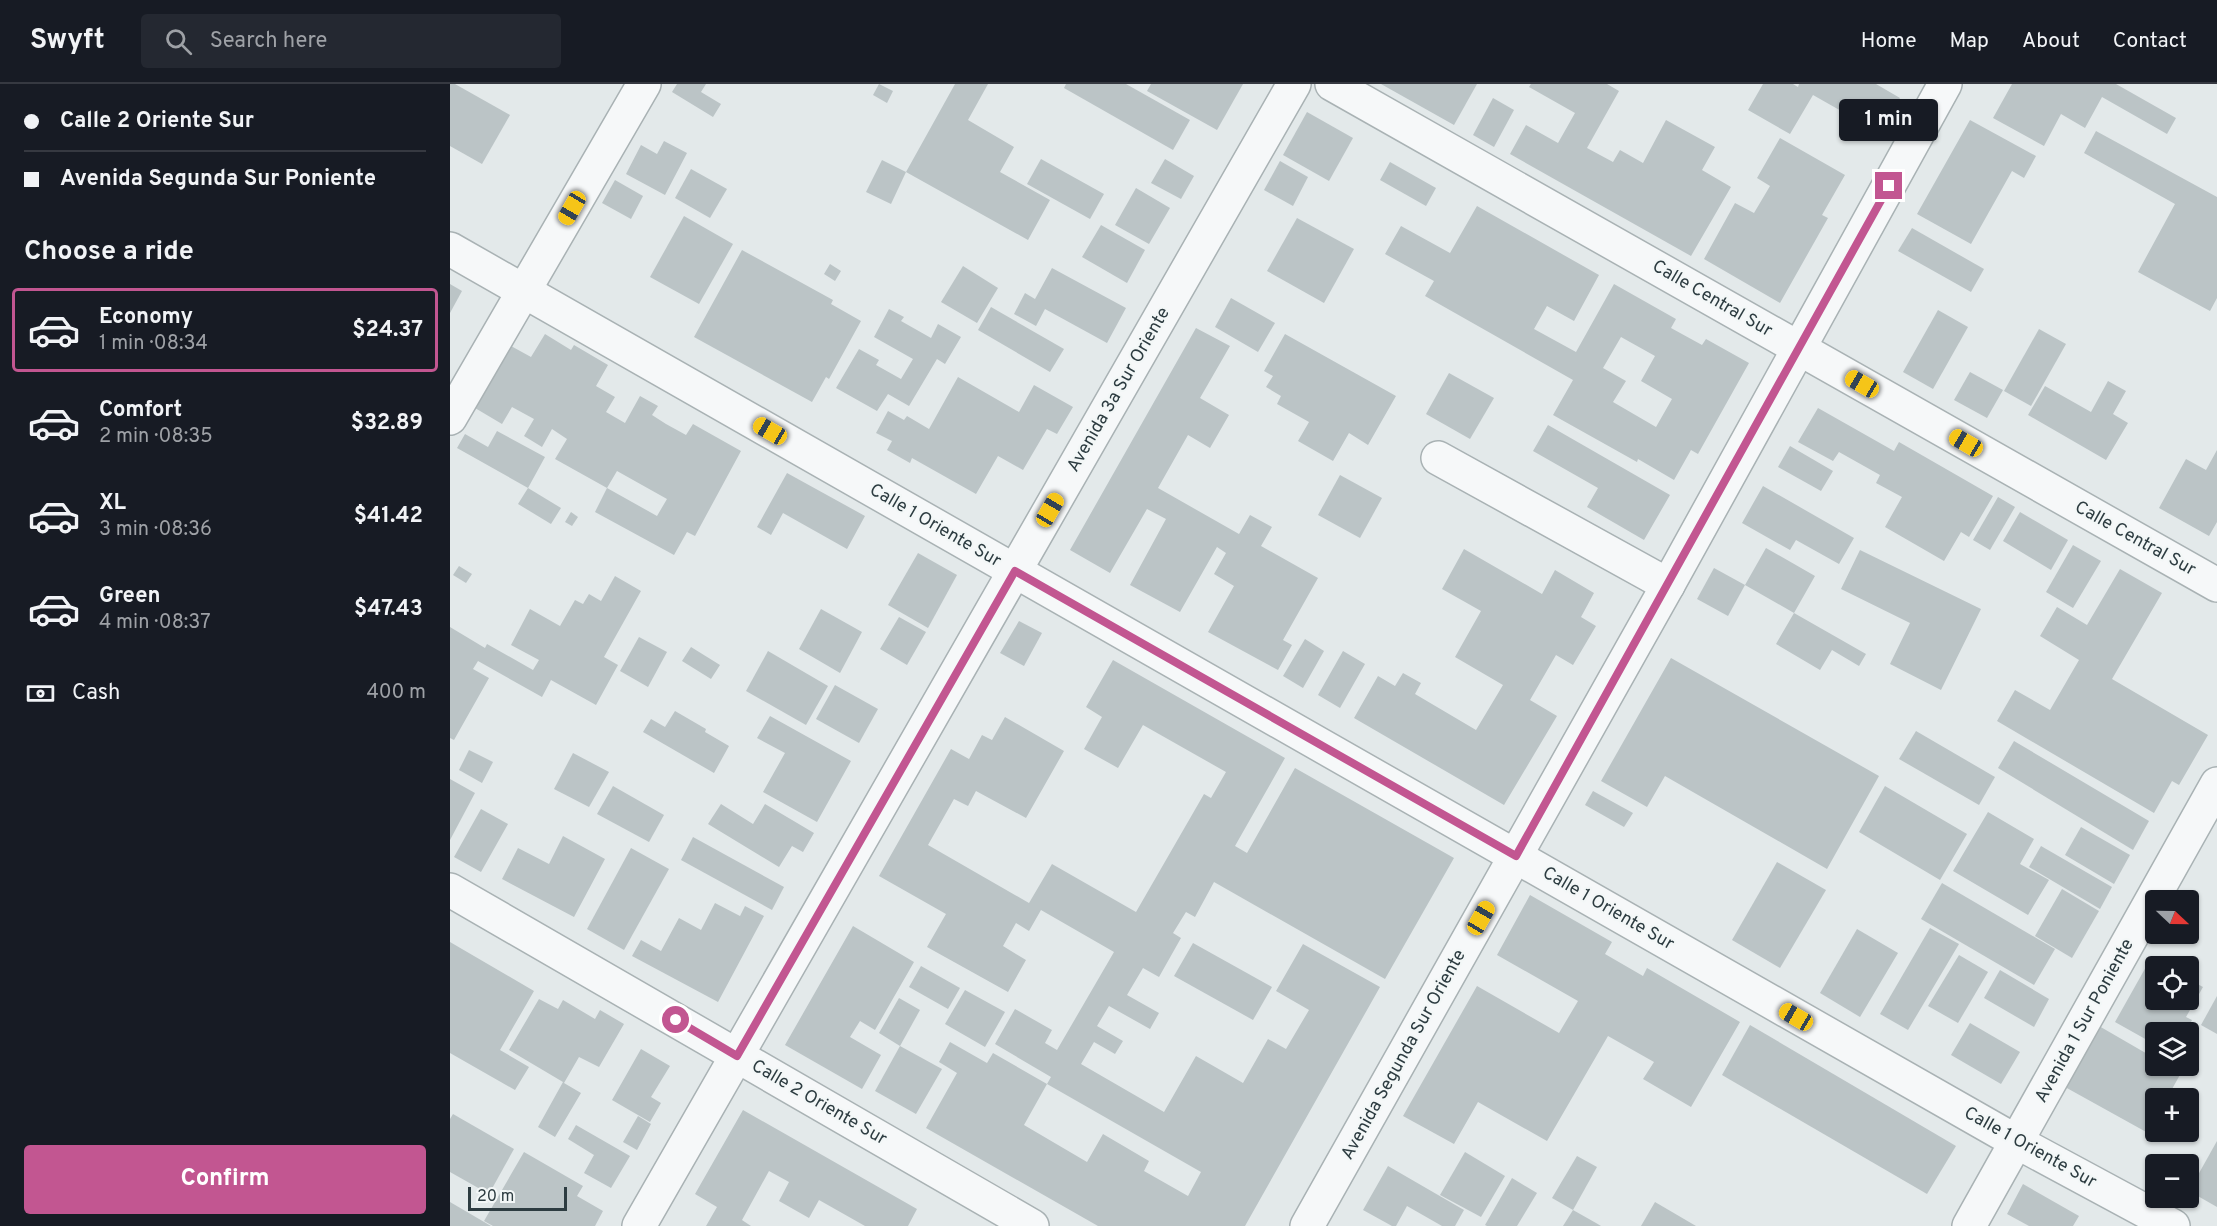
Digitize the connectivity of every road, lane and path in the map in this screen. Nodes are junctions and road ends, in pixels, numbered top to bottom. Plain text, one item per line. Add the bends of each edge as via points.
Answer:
1 (644, 84) edge
2 (1294, 84) edge
3 (1332, 84) edge
4 (1945, 84) edge
5 (450, 249) edge
6 (524, 291) junction
7 (1799, 349) junction
8 (450, 418) edge
9 (1438, 458) dead end
10 (1015, 571) junction
11 (1668, 585) junction
12 (2217, 585) edge
13 (2217, 784) edge
14 (1516, 856) junction
15 (450, 890) edge
16 (737, 1056) junction
17 (2017, 1142) junction
18 (639, 1226) edge
19 (1032, 1226) edge
20 (1307, 1226) edge
21 (1969, 1226) edge
22 (2173, 1226) edge

1 - 6 street
2 - 10 street, Avenida 3a Sur Oriente
3 - 7 street, Calle Central Sur
4 - 7 street, Avenida Segunda Sur Oriente
5 - 6 street, Calle 1 Oriente Sur
6 - 8 street
6 - 10 street, Calle 1 Oriente Sur
7 - 11 street, Avenida Segunda Sur Oriente
7 - 12 street, Calle Central Sur
9 - 11 street
10 - 14 street, Calle 1 Oriente Sur
10 - 16 street, Avenida 3a Sur Oriente
11 - 14 street, Avenida Segunda Sur Oriente
13 - 17 street, Avenida 1 Sur Poniente
14 - 17 street, Calle 1 Oriente Sur
14 - 20 street, Avenida Segunda Sur Oriente
15 - 16 street, Calle 2 Oriente Sur
16 - 18 street, Avenida 3a Sur Oriente
16 - 19 street, Calle 2 Oriente Sur
17 - 21 street, Avenida 1 Sur Poniente
17 - 22 street, Calle 1 Oriente Sur

